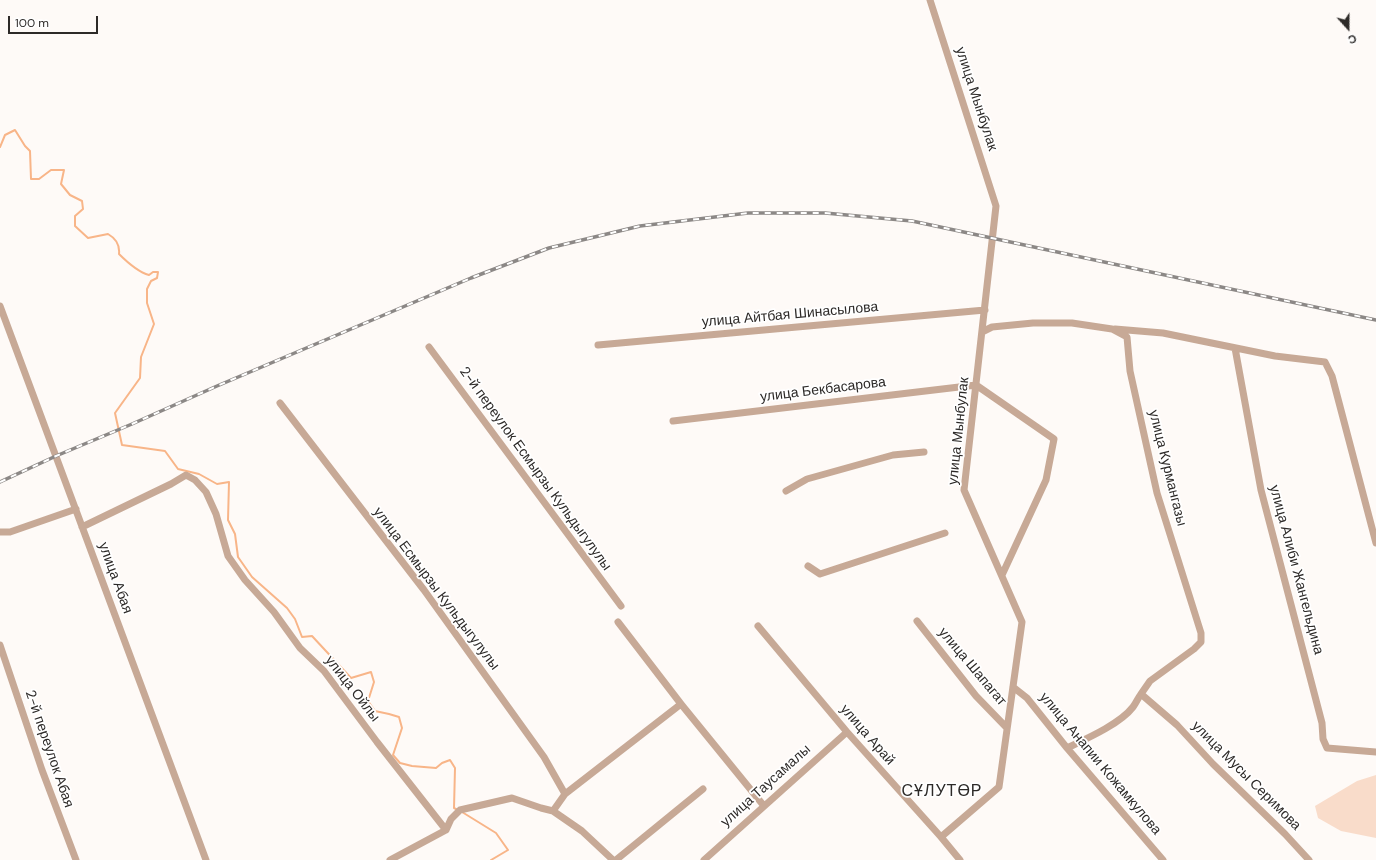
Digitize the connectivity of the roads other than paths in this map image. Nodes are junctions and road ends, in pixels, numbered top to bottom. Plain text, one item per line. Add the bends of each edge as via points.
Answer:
1 (930, 0) edge
2 (0, 306) edge
3 (984, 310) junction
4 (1112, 329) junction
5 (982, 332) junction
6 (598, 345) dead end
7 (430, 347) dead end
8 (1235, 348) junction
9 (976, 385) junction
10 (280, 403) dead end
11 (673, 421) dead end
12 (924, 452) dead end
13 (786, 491) dead end
14 (76, 509) junction
15 (82, 527) junction
16 (0, 532) edge
17 (945, 533) dead end
18 (1376, 543) edge
19 (808, 566) dead end
20 (1002, 575) junction
21 (621, 606) dead end
22 (918, 621) dead end
23 (618, 622) dead end
24 (758, 626) dead end
25 (0, 645) edge
26 (1013, 687) junction
27 (1141, 694) junction
28 (681, 704) junction
29 (1007, 728) junction
30 (847, 732) junction
31 (1067, 748) junction
32 (1376, 752) edge
33 (703, 790) dead end
34 (565, 794) junction
35 (764, 806) junction
36 (553, 811) junction
37 (446, 830) junction
38 (941, 837) junction
39 (76, 860) edge
40 (206, 860) edge
41 (390, 860) edge
42 (613, 860) edge
43 (616, 860) edge
44 (704, 860) edge
45 (960, 860) edge
46 (1164, 860) edge
47 (1309, 860) edge

1 - 3 street, улица Мынбулак via 996,206
2 - 14 street, улица Абая
3 - 5 street, улица Мынбулак
3 - 6 street, улица Айтбая Шинасылова
4 - 5 street, улица Курмангазы via 1072,323 1033,323 992,327
4 - 8 street via 1163,333
4 - 27 street, улица Курмангазы via 1127,338 1130,371 1157,493 1201,633 1201,642 1150,681
5 - 9 street, улица Мынбулак
7 - 21 street, 2-й переулок Есмырзы Кульдыгулулы
8 - 18 street via 1325,362 1332,376
8 - 32 street, улица Алиби Жангельдина via 1261,490 1322,723 1323,739 1327,748
9 - 11 street, улица Бекбасарова
9 - 20 street, улица Мынбулак via 964,490
9 - 20 street via 1054,439 1046,480
10 - 34 street, улица Есмырзы Кульдыгулулы via 428,597 544,757
12 - 13 street via 893,455 807,479
14 - 15 street, улица Абая
14 - 16 street via 10,532
15 - 37 street, улица Ойлы via 186,475 195,480 206,492 216,514 228,556 245,580 274,612 300,648 324,671
15 - 40 street, улица Абая
17 - 19 street via 820,574
20 - 26 street, улица Мынбулак via 1022,622
22 - 29 street, улица Шапагат via 976,696
23 - 28 street
24 - 30 street, улица Арай
25 - 39 street, 2-й переулок Абая via 42,770
26 - 29 street, улица Мынбулак
26 - 31 street, улица Анапии Кожамкулова via 1027,698
27 - 31 street via 1127,713 1104,730
27 - 47 street, улица Мусы Серимова via 1177,725
28 - 34 street
28 - 35 street
29 - 38 street, улица Мынбулак via 999,786
30 - 35 street, улица Таусамалы
30 - 38 street, улица Арай
31 - 46 street, улица Анапии Кожамкулова
33 - 43 street
34 - 36 street
35 - 44 street, улица Таусамалы
36 - 37 street via 512,798 460,810 451,819
36 - 42 street via 582,831
37 - 41 street
38 - 45 street, улица Арай

